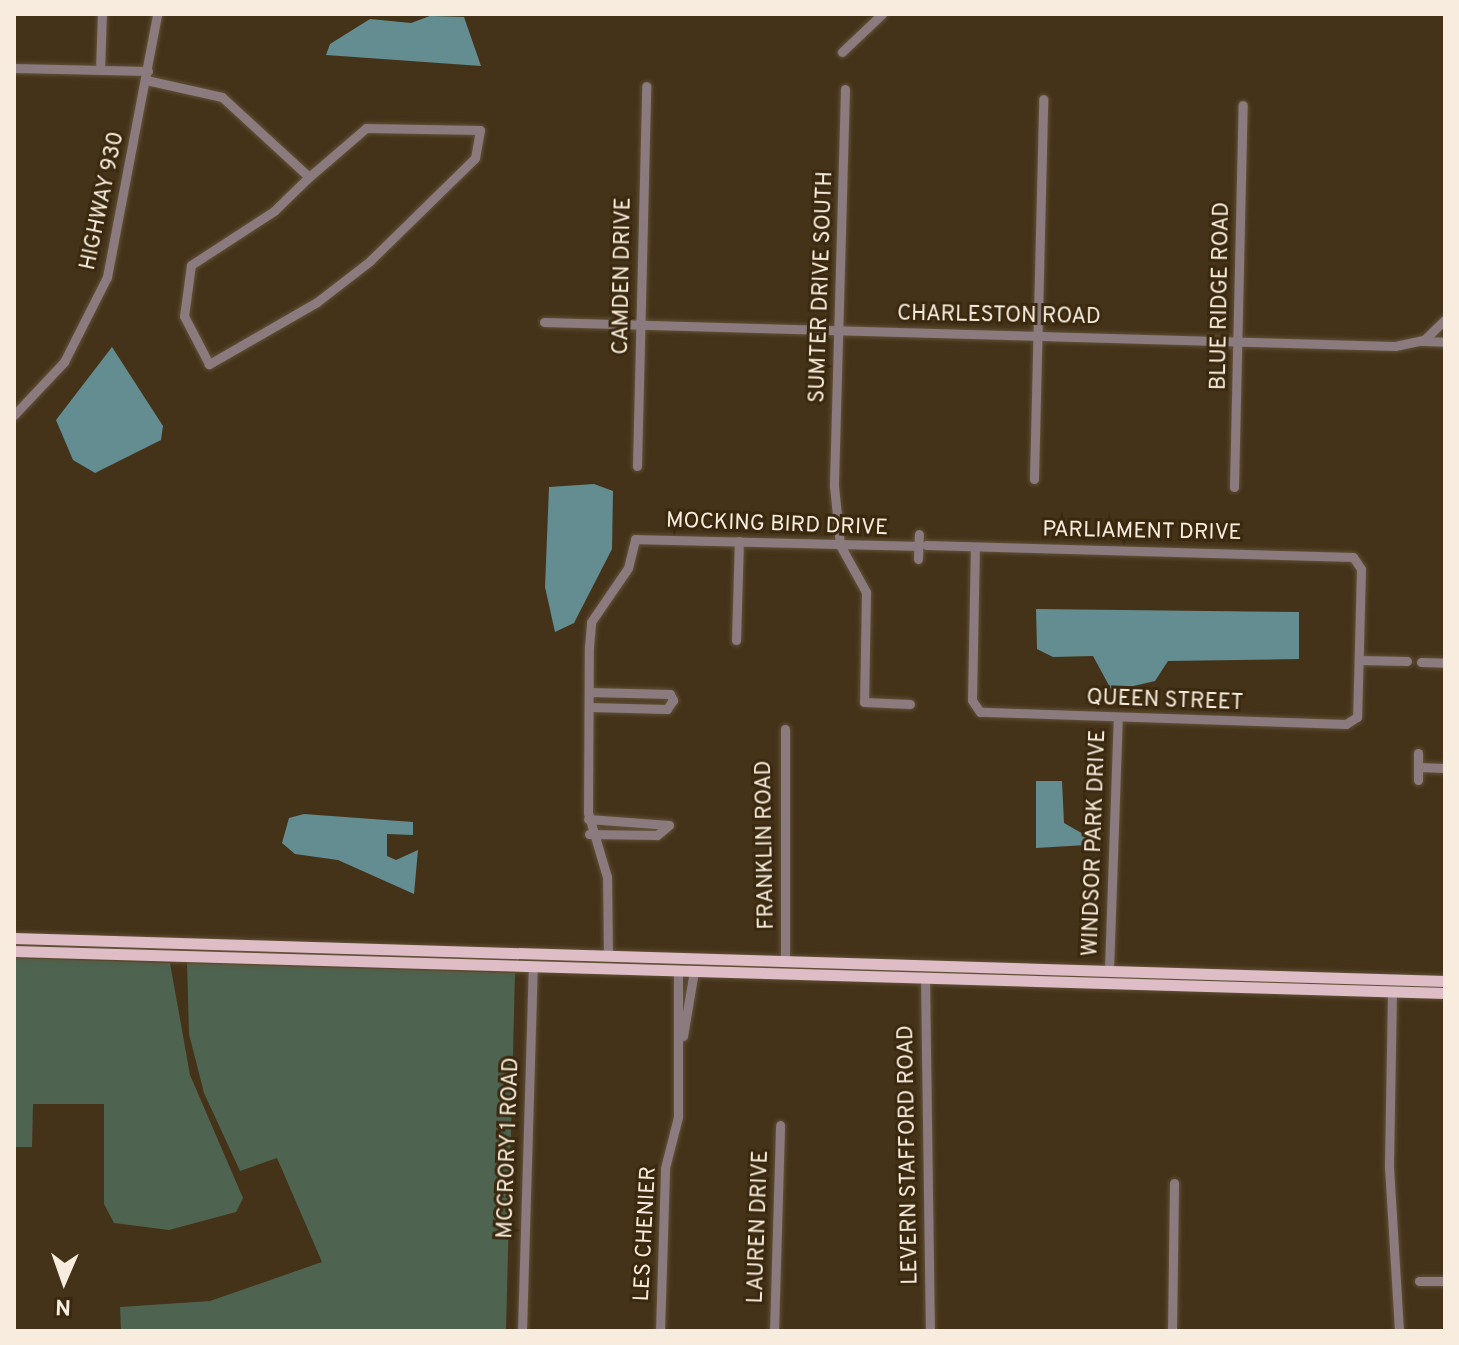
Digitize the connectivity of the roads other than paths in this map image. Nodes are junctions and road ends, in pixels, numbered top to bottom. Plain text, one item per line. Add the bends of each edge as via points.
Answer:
1 (102, 14) edge
2 (157, 14) edge
3 (882, 14) edge
4 (842, 52) dead end
5 (14, 68) edge
6 (100, 70) junction
7 (147, 75) junction
8 (646, 86) dead end
9 (845, 89) dead end
10 (1043, 99) dead end
11 (1243, 105) dead end
12 (309, 177) junction
13 (1445, 320) edge
14 (544, 322) dead end
15 (640, 324) junction
16 (838, 330) junction
17 (1037, 335) junction
18 (1238, 340) junction
19 (1422, 341) junction
20 (1445, 342) edge
21 (14, 415) edge
22 (637, 466) dead end
23 (1034, 479) dead end
24 (1234, 487) dead end
25 (919, 534) dead end
26 (739, 541) junction
27 (840, 545) junction
28 (922, 546) junction
29 (975, 547) junction
30 (918, 559) dead end
31 (736, 640) dead end
32 (1359, 660) junction
33 (1407, 661) dead end
34 (1421, 662) dead end
35 (1445, 663) edge
36 (589, 692) junction
37 (910, 704) dead end
38 (590, 707) junction
39 (1118, 717) junction
40 (785, 729) dead end
41 (1418, 753) dead end
42 (1418, 767) junction
43 (1445, 768) edge
44 (1418, 780) dead end
45 (588, 819) junction
46 (589, 834) junction
47 (14, 938) edge
48 (14, 951) edge
49 (487, 952) junction
50 (608, 955) junction
51 (785, 960) junction
52 (813, 961) junction
53 (421, 964) junction
54 (533, 967) junction
55 (971, 967) junction
56 (732, 968) junction
57 (1084, 969) junction
58 (1109, 970) junction
59 (678, 971) junction
60 (694, 971) junction
61 (925, 978) junction
62 (1034, 980) junction
63 (1445, 981) edge
64 (1392, 992) junction
65 (1445, 993) edge
66 (681, 1043) junction
67 (780, 1125) dead end
68 (1174, 1183) dead end
69 (1419, 1281) dead end
70 (1445, 1281) edge
71 (522, 1331) edge
72 (660, 1331) edge
73 (774, 1331) edge
74 (930, 1331) edge
75 (1172, 1331) edge
76 (1399, 1331) edge

1 - 6 street
2 - 7 street, HIGHWAY 930
3 - 4 street
5 - 6 street
6 - 7 street
7 - 12 street via 222,97
7 - 21 street, HIGHWAY 930 via 107,277 64,362
8 - 15 street, CAMDEN DRIVE
9 - 16 street, SUMTER DRIVE SOUTH
10 - 17 street
11 - 18 street, BLUE RIDGE ROAD
12 - 12 street via 366,128 480,130 475,158 370,261 317,302 209,364 183,310 191,265 274,211
13 - 19 street
14 - 15 street, CHARLESTON ROAD
15 - 16 street, CHARLESTON ROAD
15 - 22 street, CAMDEN DRIVE
16 - 17 street, CHARLESTON ROAD
16 - 27 street, SUMTER DRIVE SOUTH via 834,486
17 - 18 street, CHARLESTON ROAD
17 - 23 street
18 - 19 street, CHARLESTON ROAD
18 - 24 street, BLUE RIDGE ROAD
19 - 20 street, CHARLESTON ROAD
25 - 28 street
26 - 27 street, MOCKING BIRD DRIVE
26 - 31 street
26 - 36 street, MOCKING BIRD DRIVE via 635,539 628,568 591,622
27 - 28 street, MOCKING BIRD DRIVE
27 - 37 street via 866,592 864,702
28 - 29 street, PARLIAMENT DRIVE
28 - 30 street
29 - 32 street, PARLIAMENT DRIVE via 1356,559
29 - 39 street, QUEEN STREET via 976,710
32 - 33 street
32 - 39 street, QUEEN STREET via 1353,722
34 - 35 street
36 - 38 street
36 - 38 street via 670,694 673,700 667,709
38 - 45 street
39 - 58 street, WINDSOR PARK DRIVE
40 - 51 street, FRANKLIN ROAD
41 - 42 street
42 - 43 street
42 - 44 street
45 - 46 street
45 - 46 street via 669,825 657,835
46 - 50 street via 607,877
47 - 49 main road
48 - 53 main road
49 - 50 main road
49 - 53 main road via 475,960
50 - 51 main road
50 - 54 main road via 540,959
51 - 52 main road
52 - 55 main road
52 - 56 main road
53 - 54 main road
54 - 59 main road
54 - 71 street, MCCRORY 1 ROAD
55 - 57 main road
55 - 61 main road
56 - 59 main road
56 - 60 main road
56 - 61 main road
57 - 58 main road
57 - 62 main road
58 - 63 main road
59 - 60 main road
59 - 66 street, LES CHENIER
60 - 66 street, LES CHENIER
61 - 62 main road
61 - 74 street, LEVERN STAFFORD ROAD
62 - 64 main road
63 - 64 main road
64 - 65 main road
64 - 76 street via 1389,1167
66 - 72 street, LES CHENIER via 678,1117 665,1168
67 - 73 street, LAUREN DRIVE
68 - 75 street
69 - 70 street

